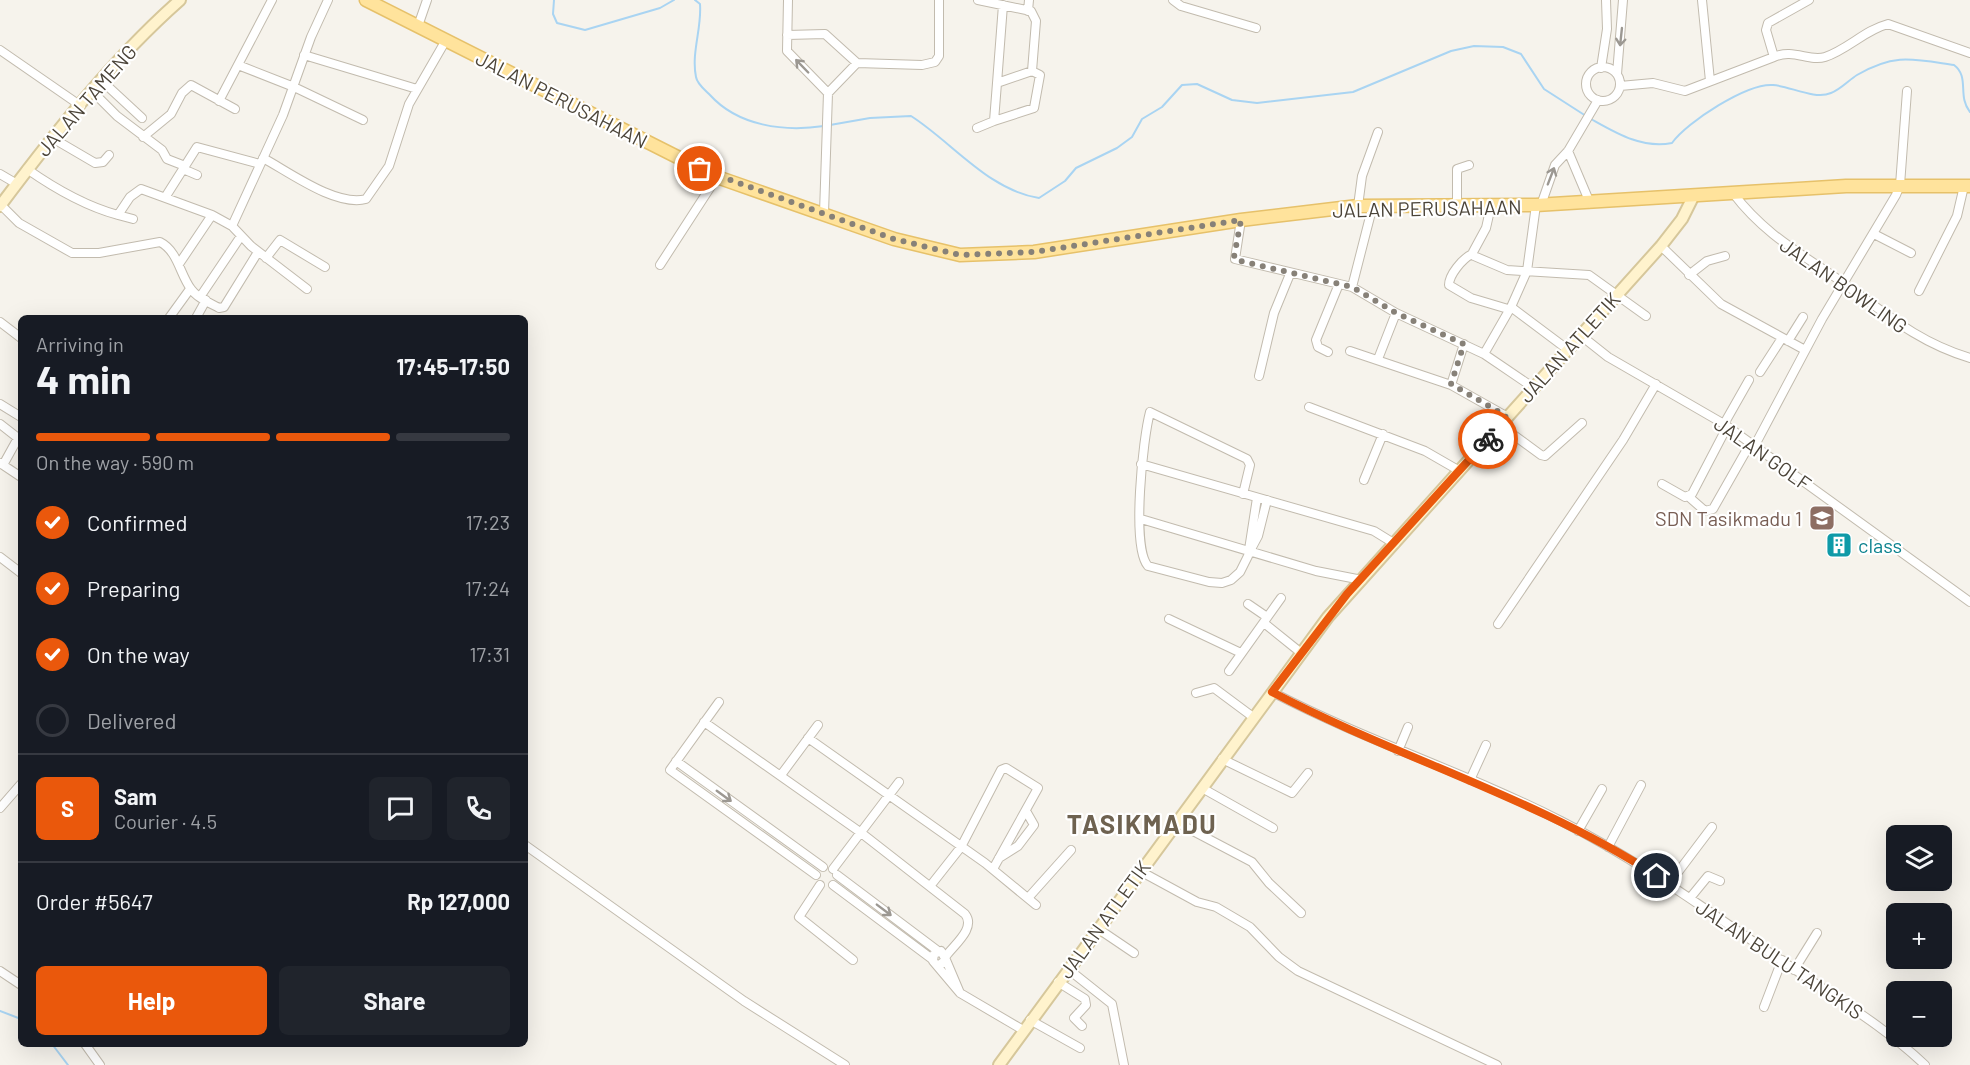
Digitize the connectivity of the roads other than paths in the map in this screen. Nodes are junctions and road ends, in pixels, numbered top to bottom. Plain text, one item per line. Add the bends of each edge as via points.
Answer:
1 (180, 0) edge
2 (272, 0) edge
3 (328, 0) edge
4 (366, 0) edge
5 (428, 0) edge
6 (788, 0) edge
7 (939, 0) edge
8 (978, 0) edge
9 (1029, 0) edge
10 (1173, 0) edge
11 (1606, 0) edge
12 (1623, 0) edge
13 (1702, 0) edge
14 (1809, 0) edge
15 (1003, 5) junction
16 (1028, 10) junction
17 (418, 26) junction
18 (1256, 28) dead end
19 (787, 35) junction
20 (446, 40) junction
21 (0, 50) edge
22 (1970, 53) edge
23 (304, 55) junction
24 (1774, 57) junction
25 (857, 63) junction
26 (238, 65) junction
27 (1601, 68) junction
28 (1032, 71) junction
29 (1617, 74) junction
30 (102, 81) junction
31 (1710, 81) junction
32 (997, 83) junction
33 (1620, 86) junction
34 (294, 87) junction
35 (417, 89) junction
36 (1907, 91) dead end
37 (93, 92) junction
38 (828, 93) junction
39 (219, 101) junction
40 (1595, 104) junction
41 (81, 106) junction
42 (235, 109) dead end
43 (142, 118) dead end
44 (363, 120) dead end
45 (993, 121) junction
46 (977, 128) dead end
47 (1378, 132) dead end
48 (144, 137) junction
49 (54, 139) junction
50 (1568, 151) junction
51 (109, 155) dead end
52 (262, 161) junction
53 (1469, 165) dead end
54 (184, 167) junction
55 (27, 169) junction
56 (0, 174) edge
57 (197, 175) dead end
58 (717, 177) junction
59 (17, 184) junction
60 (1900, 185) junction
61 (1967, 186) edge
62 (1732, 192) junction
63 (1694, 195) junction
64 (166, 196) junction
65 (2, 202) edge
66 (1590, 203) junction
67 (1373, 205) junction
68 (1538, 205) junction
69 (1358, 206) junction
70 (1457, 206) junction
71 (1491, 206) junction
72 (824, 213) junction
73 (118, 215) junction
74 (212, 215) junction
75 (133, 219) dead end
76 (1241, 220) junction
77 (232, 226) junction
78 (1874, 234) junction
79 (241, 236) junction
80 (1661, 246) junction
81 (258, 252) junction
82 (1911, 253) dead end
83 (1472, 254) junction
84 (1725, 256) dead end
85 (266, 258) junction
86 (179, 264) junction
87 (660, 265) dead end
88 (325, 267) dead end
89 (1527, 271) junction
90 (1290, 274) junction
91 (1689, 275) junction
92 (1843, 283) junction
93 (1339, 284) junction
94 (1352, 287) junction
95 (190, 289) junction
96 (308, 289) dead end
97 (1918, 291) dead end
98 (1616, 294) junction
99 (203, 298) junction
100 (1509, 308) junction
101 (1396, 313) junction
102 (171, 315) edge
103 (197, 315) edge
104 (1646, 316) dead end
105 (1803, 317) dead end
106 (0, 322) edge
107 (1580, 334) junction
108 (18, 336) edge
109 (1785, 339) junction
110 (1464, 344) junction
111 (1567, 349) junction
112 (1805, 350) junction
113 (1350, 351) dead end
114 (1328, 352) dead end
115 (1484, 354) junction
116 (1970, 358) edge
117 (1378, 359) junction
118 (1760, 372) dead end
119 (1259, 376) dead end
120 (1749, 380) dead end
121 (1451, 384) junction
122 (1656, 384) junction
123 (1534, 388) junction
124 (0, 404) edge
125 (1309, 406) dead end
126 (18, 415) edge
127 (1503, 421) junction
128 (1582, 423) dead end
129 (0, 424) edge
130 (1725, 425) junction
131 (1383, 434) junction
132 (1752, 446) junction
133 (1, 464) edge
134 (1141, 464) junction
135 (1458, 470) junction
136 (18, 475) edge
137 (1364, 480) dead end
138 (1662, 484) dead end
139 (1243, 494) junction
140 (1689, 497) junction
141 (1257, 498) junction
142 (1267, 500) junction
143 (1141, 519) junction
144 (1395, 544) junction
145 (1250, 550) junction
146 (0, 557) edge
147 (18, 571) edge
148 (1362, 580) junction
149 (1281, 598) dead end
150 (1970, 602) edge
151 (1248, 604) dead end
152 (1169, 619) dead end
153 (1265, 620) junction
154 (1498, 624) dead end
155 (1300, 652) junction
156 (1241, 653) junction
157 (1229, 671) dead end
158 (1272, 692) junction
159 (1196, 693) dead end
160 (719, 702) dead end
161 (1253, 717) junction
162 (704, 722) junction
163 (818, 725) dead end
164 (1408, 727) dead end
165 (808, 738) junction
166 (1486, 745) dead end
167 (1398, 751) junction
168 (1222, 759) junction
169 (676, 761) junction
170 (1308, 772) dead end
171 (781, 775) junction
172 (1470, 780) junction
173 (899, 782) dead end
174 (1641, 785) dead end
175 (18, 787) edge
176 (1202, 788) junction
177 (1602, 789) dead end
178 (888, 796) junction
179 (0, 808) edge
180 (1026, 811) junction
181 (751, 815) junction
182 (1176, 822) junction
183 (745, 824) junction
184 (1712, 827) dead end
185 (1273, 828) dead end
186 (1578, 831) junction
187 (860, 832) junction
188 (528, 847) edge
189 (961, 847) junction
190 (1608, 847) junction
191 (1071, 850) dead end
192 (999, 858) junction
193 (823, 867) junction
194 (993, 869) junction
195 (1140, 871) junction
196 (835, 872) junction
197 (816, 875) junction
198 (1720, 881) dead end
199 (1669, 884) junction
200 (820, 885) junction
201 (833, 885) junction
202 (931, 885) junction
203 (1028, 898) junction
204 (1690, 898) junction
205 (1036, 906) dead end
206 (1301, 913) dead end
207 (1097, 928) junction
208 (1817, 933) dead end
209 (1134, 953) dead end
210 (944, 955) junction
211 (932, 959) junction
212 (853, 960) dead end
213 (1782, 960) junction
214 (939, 966) junction
215 (1068, 969) junction
216 (1794, 970) junction
217 (0, 971) edge
218 (1058, 982) junction
219 (18, 983) edge
220 (960, 993) junction
221 (1764, 1007) dead end
222 (1030, 1020) junction
223 (1082, 1026) dead end
224 (1023, 1030) junction
225 (88, 1047) edge
226 (1080, 1048) dead end
227 (100, 1065) edge
228 (845, 1065) edge
229 (999, 1065) edge
230 (1124, 1065) edge
231 (1497, 1065) edge
232 (1925, 1065) edge

1 - 30 street, JALAN TAMENG
2 - 26 street
3 - 23 street
4 - 17 main road, JALAN PERUSAHAAN
5 - 17 street
6 - 19 street
7 - 25 street via 939,56 934,62
8 - 15 street
9 - 16 street
10 - 18 street via 1181,6
11 - 27 street via 1607,28
12 -> 29 street
13 - 31 street
14 - 24 street via 1767,25
15 - 16 street
15 - 32 street
16 - 28 street via 1035,16
17 - 20 main road, JALAN PERUSAHAAN
19 - 25 street via 825,34
38 -> 19 street via 787,51
20 - 35 street
20 - 58 main road, JALAN PERUSAHAAN
21 - 41 street
22 - 24 street via 1888,24 1822,58 1798,53
23 - 34 street
23 - 35 street
24 - 31 street
25 - 38 street
26 - 34 street
26 - 39 street
27 - 29 street
27 - 40 street via 1593,71 1587,81
28 - 32 street
28 - 45 street via 1040,75 1041,81 1034,108
29 - 33 street
30 - 37 street, JALAN TAMENG
30 - 43 street
31 - 33 street via 1682,91 1653,83
32 - 45 street
33 - 40 street via 1610,100
34 - 44 street
34 - 52 street
35 - 52 street via 389,166 366,199 358,201 318,189
36 - 60 street
37 - 41 street, JALAN TAMENG
37 - 48 street
38 - 72 street
39 - 42 street
39 - 48 street via 197,86 188,86 171,114
40 - 50 street
41 - 49 street, JALAN TAMENG
45 - 46 street
47 - 69 street via 1362,176
48 - 54 street via 162,150 167,159
49 - 51 street via 95,163
49 - 55 street, JALAN TAMENG
50 - 66 street
68 -> 50 street via 1552,172
52 - 54 street via 197,147
52 - 77 street
53 - 70 street via 1456,168
54 - 57 street
54 - 64 street
55 - 59 street, JALAN TAMENG
55 - 73 street via 50,185
56 - 59 street
58 - 72 main road, JALAN PERUSAHAAN
58 - 87 street
59 - 65 street, JALAN TAMENG
60 - 61 main road, JALAN PERUSAHAAN
60 - 62 main road, JALAN PERUSAHAAN
60 - 78 street
61 - 97 street via 1954,223
62 - 63 main road, JALAN PERUSAHAAN
62 - 92 street, JALAN BOWLING via 1762,227
63 - 66 main road, JALAN PERUSAHAAN
63 - 80 street, JALAN ATLETIK
64 - 73 street via 138,190
64 - 74 street
65 - 86 street via 19,223 68,252 99,253 160,242
66 - 68 main road, JALAN PERUSAHAAN
67 - 69 main road, JALAN PERUSAHAAN
67 - 70 main road, JALAN PERUSAHAAN
67 - 94 street
68 - 71 main road, JALAN PERUSAHAAN
68 - 89 street
69 - 76 main road, JALAN PERUSAHAAN
70 - 71 main road, JALAN PERUSAHAAN
71 - 83 street via 1485,231
72 - 76 main road, JALAN PERUSAHAAN via 921,247 960,255 1034,252
73 - 75 street
74 - 77 street
74 - 86 street
76 - 90 street via 1234,258
77 - 79 street
78 - 82 street
78 - 92 street
79 - 81 street
79 - 99 street
80 - 91 street
80 - 98 street, JALAN ATLETIK
81 - 85 street
81 - 99 street via 224,307
83 - 89 street via 1503,270
83 - 100 street via 1465,258 1449,285 1471,298
84 - 91 street via 1707,261
85 - 88 street via 280,240
85 - 96 street
86 - 95 street
89 - 98 street via 1589,275
89 - 100 street
90 - 93 street
90 - 119 street via 1274,314
91 - 109 street via 1721,304
92 - 112 street
92 - 116 street, JALAN BOWLING via 1900,327
93 - 94 street
93 - 114 street via 1316,340
94 - 101 street
95 - 99 street
95 - 102 street
98 - 104 street
98 - 107 street, JALAN ATLETIK
99 - 103 street
100 - 111 street
100 - 115 street
101 - 110 street
101 - 117 street
105 - 109 street
106 - 108 street
107 - 111 street, JALAN ATLETIK
107 - 122 street, JALAN GOLF via 1608,357
109 - 112 street
109 - 118 street
110 - 115 street
110 - 121 street
111 - 123 street, JALAN ATLETIK
112 - 132 street
113 - 117 street
115 - 123 street
117 - 121 street
120 - 130 street
121 - 127 street
122 - 130 street, JALAN GOLF
122 - 154 street via 1623,440
123 - 127 street, JALAN ATLETIK
124 - 126 street
125 - 131 street
127 - 128 street via 1545,456
127 - 135 street, JALAN ATLETIK
129 - 133 street via 18,438
130 - 132 street, JALAN GOLF
130 - 140 street via 1703,477
131 - 135 street via 1443,459
131 - 137 street
132 - 140 street via 1713,509 1706,511
132 - 150 street, JALAN GOLF
133 - 136 street
134 - 139 street
134 - 139 street via 1149,414 1154,412 1249,460
134 - 143 street
135 - 144 street, JALAN ATLETIK
138 - 140 street
139 - 141 street
141 - 142 street
141 - 145 street
142 - 144 street via 1374,531
142 - 145 street via 1258,536
143 - 145 street
143 - 145 street via 1143,558 1151,568 1222,583 1240,572
144 - 148 street, JALAN ATLETIK
145 - 148 street via 1316,571
146 - 147 street
148 - 155 street, JALAN ATLETIK
149 - 153 street
151 - 153 street
152 - 156 street
153 - 155 street
153 - 156 street
155 - 158 street, JALAN ATLETIK
156 - 157 street
158 - 161 street, JALAN ATLETIK
158 - 167 street, JALAN BULU TANGKIS
159 - 161 street via 1214,688
160 - 162 street
161 - 168 street, JALAN ATLETIK
162 - 169 street
162 - 171 street
163 - 165 street
164 - 167 street
165 - 171 street
165 - 178 street
166 - 172 street
167 - 172 street, JALAN BULU TANGKIS
168 - 170 street via 1292,793
168 - 176 street, JALAN ATLETIK
169 -> 181 street
169 - 183 street via 671,771
171 - 187 street
172 - 186 street, JALAN BULU TANGKIS
173 - 178 street
174 - 190 street
175 - 179 street
176 - 182 street, JALAN ATLETIK
176 - 185 street
177 - 186 street
178 - 187 street
178 - 189 street
180 - 189 street via 1038,787 1003,769
180 - 192 street
180 - 192 street via 1034,825 1018,846
181 - 183 street
181 - 193 street
182 - 195 street, JALAN ATLETIK
182 - 206 street via 1252,861
183 - 197 street
184 - 199 street
186 - 190 street, JALAN BULU TANGKIS
187 - 196 street
187 - 202 street
188 - 228 street via 752,1007
189 - 194 street
189 - 202 street
190 - 199 street, JALAN BULU TANGKIS
191 - 203 street
192 - 194 street
193 - 196 street
193 - 197 street
194 - 203 street
195 - 207 street, JALAN ATLETIK
195 - 231 street via 1250,927 1298,970
196 - 201 street
196 -> 210 street
197 - 200 street
198 - 204 street via 1708,876
199 - 204 street, JALAN BULU TANGKIS
200 - 201 street
200 - 212 street via 799,917
201 - 211 street
202 - 210 street via 970,921
203 - 205 street
204 - 213 street, JALAN BULU TANGKIS
207 - 209 street
207 - 215 street, JALAN ATLETIK
208 - 216 street
210 - 211 street
210 - 214 street
210 - 220 street
211 - 214 street
213 - 216 street, JALAN BULU TANGKIS
213 - 221 street
214 - 220 street
215 - 218 street, JALAN ATLETIK
215 - 230 street via 1112,1004
216 - 232 street, JALAN BULU TANGKIS via 1864,1014
217 - 219 street
218 - 222 street, JALAN ATLETIK
218 - 223 street via 1085,999 1086,1005 1074,1018
220 - 224 street
222 - 224 street, JALAN ATLETIK
222 - 226 street
224 - 229 street, JALAN ATLETIK
225 - 227 street

